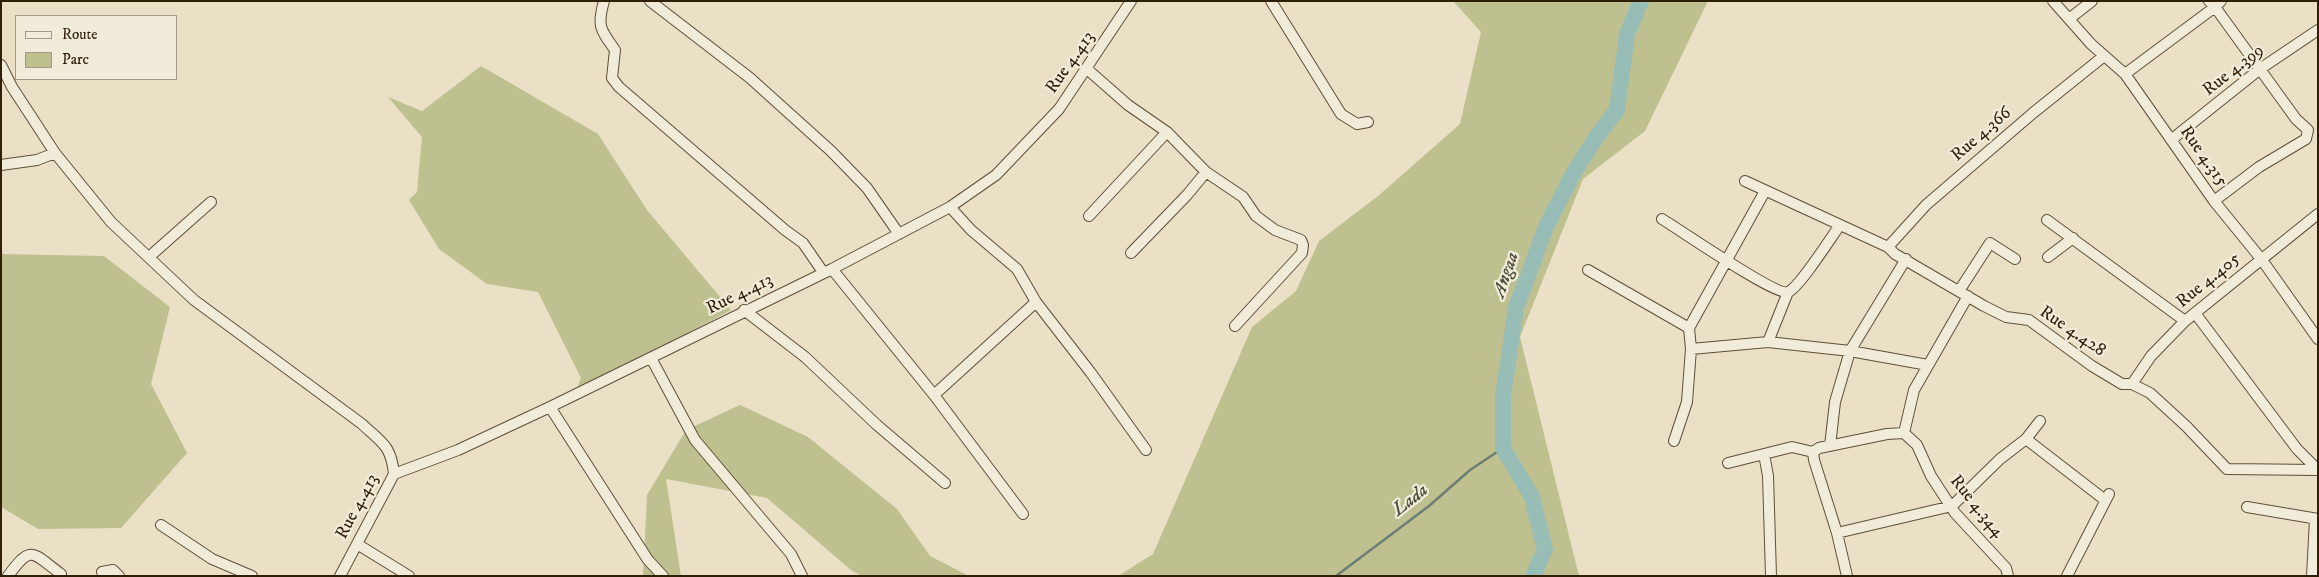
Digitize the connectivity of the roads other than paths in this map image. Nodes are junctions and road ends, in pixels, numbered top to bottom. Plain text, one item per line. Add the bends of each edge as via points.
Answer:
1 (604, 1) edge
2 (650, 1) edge
3 (1131, 1) edge
4 (1270, 1) edge
5 (2053, 1) edge
6 (2092, 1) edge
7 (2215, 3) edge
8 (2069, 19) junction
9 (2318, 30) edge
10 (2104, 56) junction
11 (1, 65) edge
12 (1087, 69) junction
13 (2260, 69) junction
14 (2125, 74) junction
15 (1368, 122) dead end
16 (1167, 132) junction
17 (2171, 140) junction
18 (55, 153) junction
19 (1, 165) edge
20 (1206, 172) junction
21 (1745, 181) dead end
22 (1765, 191) junction
23 (2214, 201) junction
24 (211, 202) dead end
25 (950, 207) junction
26 (2318, 214) edge
27 (1089, 216) dead end
28 (1662, 219) dead end
29 (2047, 220) dead end
30 (1840, 224) junction
31 (899, 234) junction
32 (2073, 238) junction
33 (1888, 247) junction
34 (1131, 252) dead end
35 (149, 257) junction
36 (2048, 257) dead end
37 (1725, 259) junction
38 (1906, 259) junction
39 (2015, 259) dead end
40 (2262, 260) junction
41 (828, 270) junction
42 (1588, 270) dead end
43 (1788, 292) junction
44 (1964, 294) junction
45 (1036, 302) junction
46 (744, 310) junction
47 (2195, 314) junction
48 (2186, 321) junction
49 (1235, 326) dead end
50 (1689, 328) junction
51 (2318, 339) edge
52 (1768, 342) junction
53 (1690, 350) junction
54 (1850, 351) junction
55 (651, 358) junction
56 (1928, 365) junction
57 (2132, 384) junction
58 (934, 395) junction
59 (550, 407) junction
60 (2040, 421) dead end
61 (1904, 433) junction
62 (2026, 439) junction
63 (1674, 441) dead end
64 (1830, 446) junction
65 (1146, 450) dead end
66 (1813, 452) junction
67 (1764, 454) junction
68 (1728, 463) dead end
69 (2318, 470) edge
70 (394, 474) junction
71 (945, 483) dead end
72 (1952, 506) junction
73 (2247, 507) dead end
74 (1023, 514) dead end
75 (2317, 519) edge
76 (161, 526) dead end
77 (1837, 533) junction
78 (357, 544) junction
79 (102, 572) dead end
80 (61, 574) dead end
81 (8, 576) edge
82 (119, 576) edge
83 (252, 576) edge
84 (340, 576) edge
85 (409, 576) edge
86 (663, 576) edge
87 (802, 576) edge
88 (1771, 576) edge
89 (1847, 576) edge
90 (2008, 576) edge
91 (2067, 576) edge
92 (2312, 576) edge

1 - 41 street via 600,30 615,50 612,78 619,87 803,243
2 - 31 street via 750,78 832,151 867,188
3 - 12 street, Rue 4.413
4 - 15 street via 1341,114 1357,124
5 - 8 street, Rue 4.315
6 - 8 street
7 - 13 street
7 - 14 street
8 - 10 street, Rue 4.315
9 - 13 street, Rue 4.399
10 - 14 street, Rue 4.315
10 - 33 street, Rue 4.366 via 1926,205
11 - 18 street
12 - 16 street
12 - 25 street, Rue 4.413 via 1059,108 1009,164
13 - 17 street, Rue 4.399
13 - 23 street via 2296,119 2308,130 2308,136
14 - 17 street, Rue 4.315
16 - 20 street
16 - 27 street
17 - 23 street, Rue 4.315
18 - 19 street via 37,160
18 - 35 street via 111,222
20 - 34 street via 1188,195
20 - 49 street via 1235,190 1276,230 1301,240 1303,245 1302,253
21 - 22 street, Rue 4.428
22 - 30 street, Rue 4.428
22 - 37 street
23 - 40 street, Rue 4.315
24 - 35 street
25 - 31 street, Rue 4.413
25 - 45 street via 1017,269
26 - 40 street, Rue 4.405
28 - 37 street
29 - 32 street
30 - 33 street, Rue 4.428
30 - 43 street via 1794,289
31 - 41 street, Rue 4.413
32 - 36 street
32 - 48 street
33 - 38 street, Rue 4.428
35 - 70 street via 194,300 362,424 386,446
37 - 43 street via 1780,292
37 - 50 street
38 - 44 street, Rue 4.428
38 - 54 street
39 - 44 street via 1990,243
40 - 47 street, Rue 4.405
40 - 51 street, Rue 4.315
41 - 46 street, Rue 4.413
41 - 58 street
42 - 50 street
43 - 52 street
44 - 56 street
44 - 57 street, Rue 4.428 via 2006,317 2029,320 2092,366 2122,384
45 - 58 street
45 - 65 street
46 - 55 street, Rue 4.413
46 - 71 street via 805,358
47 - 48 street, Rue 4.405
47 - 69 street via 2297,449
48 - 57 street, Rue 4.405 via 2151,356
50 - 53 street
52 - 53 street
52 - 54 street
53 - 63 street via 1687,402
54 - 56 street
54 - 64 street via 1834,402
55 - 59 street, Rue 4.413
55 - 87 street via 695,440 790,554
56 - 61 street via 1914,390
57 - 69 street, Rue 4.428 via 2150,393 2227,469
58 - 74 street
59 - 70 street, Rue 4.413 via 458,450
59 - 86 street via 648,560
60 - 62 street
61 - 64 street
61 - 72 street, Rue 4.344 via 1917,445 1931,476
62 - 72 street via 2000,459
62 - 91 street via 2107,497
64 - 66 street
66 - 67 street via 1792,447
66 - 77 street
67 - 68 street
67 - 88 street via 1768,476
70 - 78 street, Rue 4.413
72 - 77 street
72 - 90 street, Rue 4.344 via 2006,568
73 - 75 street
75 - 92 street
76 - 83 street via 212,559
77 - 89 street
78 - 84 street, Rue 4.413
78 - 85 street
79 - 82 street via 113,570
80 - 81 street via 28,554

